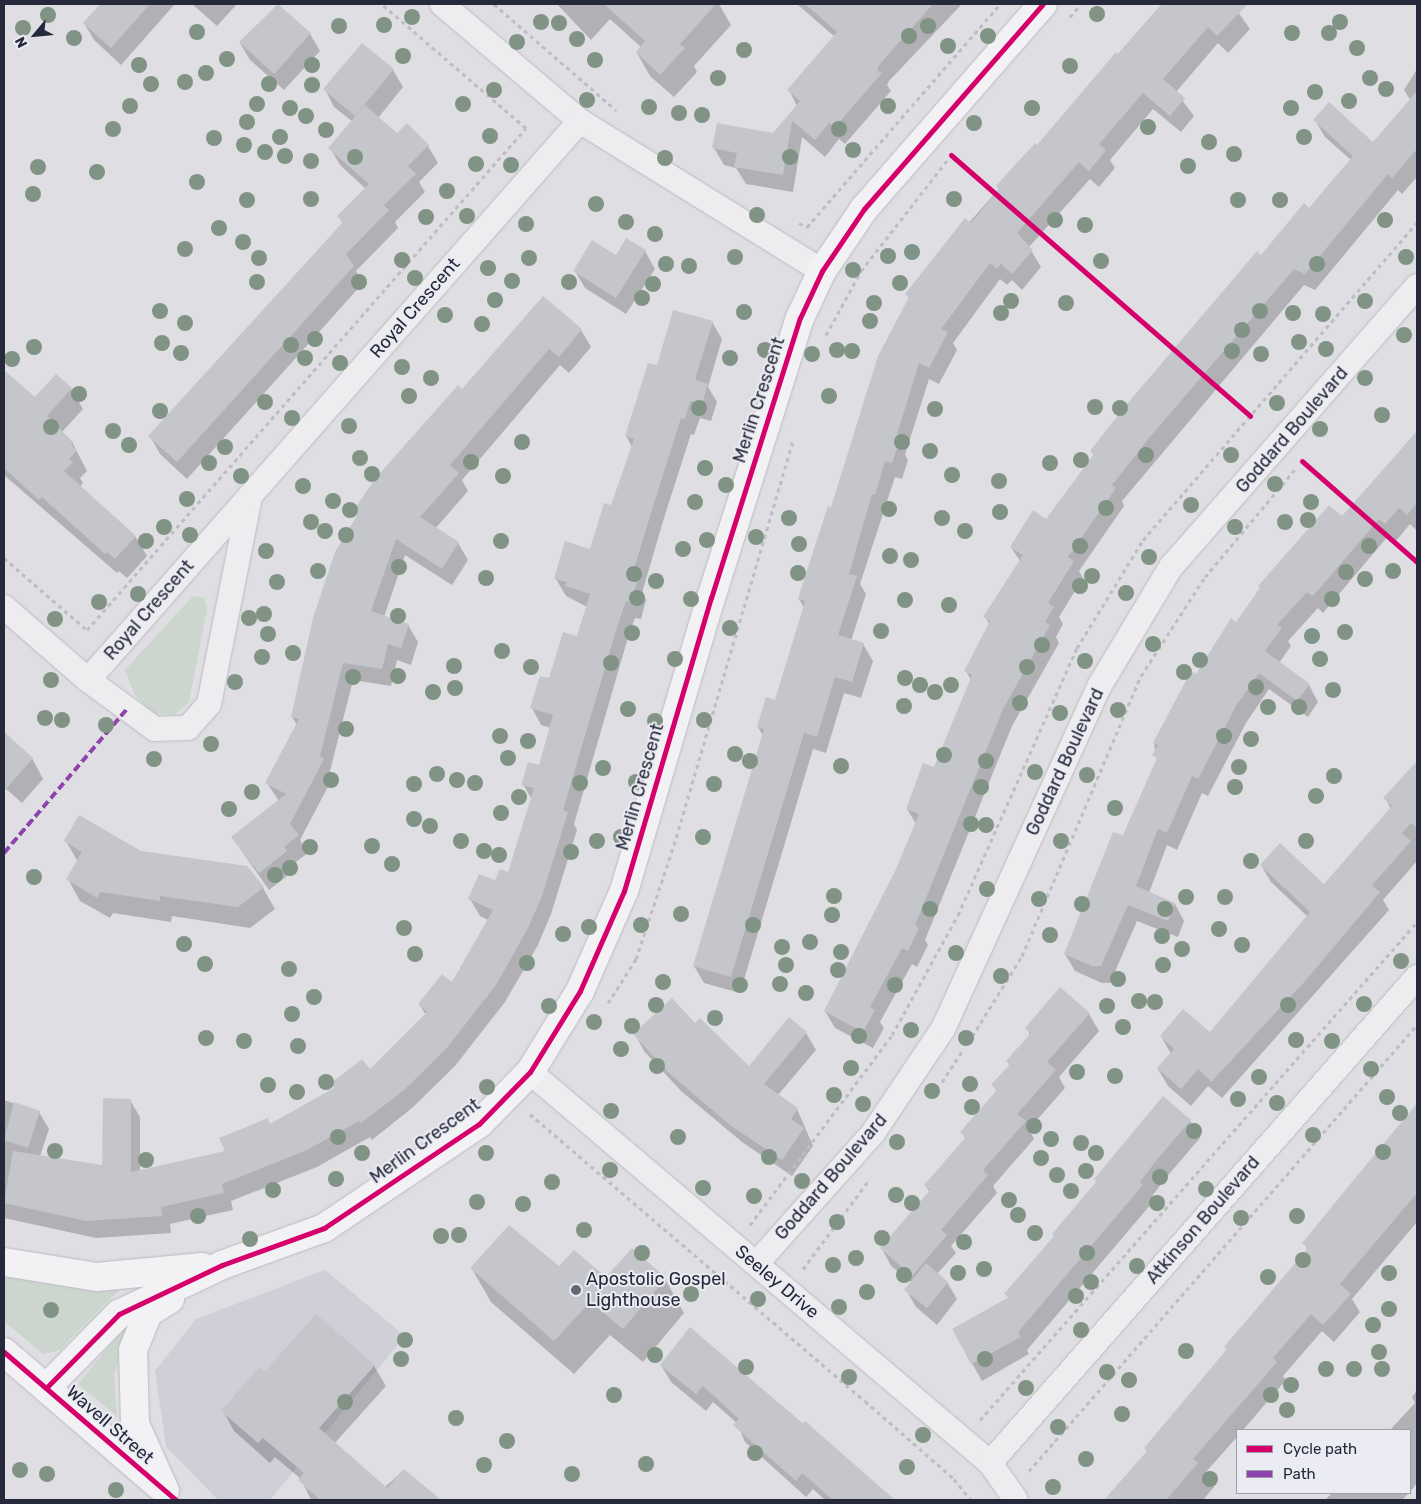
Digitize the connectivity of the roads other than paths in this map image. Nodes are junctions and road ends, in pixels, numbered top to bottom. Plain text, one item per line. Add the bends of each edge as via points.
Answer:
1 (442, 4) edge
2 (1043, 4) edge
3 (580, 121) junction
4 (822, 271) junction
5 (1417, 286) edge
6 (250, 495) junction
7 (4, 607) edge
8 (88, 680) junction
9 (1417, 977) edge
10 (530, 1072) junction
11 (4, 1262) edge
12 (756, 1264) junction
13 (222, 1265) junction
14 (4, 1352) edge
15 (46, 1388) junction
16 (990, 1463) junction
17 (170, 1496) edge
18 (1016, 1500) edge

1 - 3 street
2 - 4 street, Merlin Crescent via 864,209
3 - 4 street
3 - 6 street, Royal Crescent
4 - 10 street, Merlin Crescent via 800,318 711,598 624,891 580,991
5 - 12 street, Goddard Boulevard via 1172,567 1100,685 943,1029 873,1133
6 - 8 street, Royal Crescent
6 - 8 street via 209,704 204,710 188,728 155,729
7 - 8 street
9 - 16 street, Atkinson Boulevard
10 - 12 street, Seeley Drive
10 - 13 street, Merlin Crescent via 479,1124 324,1228
11 - 13 street via 97,1277
12 - 16 street, Seeley Drive
13 - 15 street, Merlin Crescent via 119,1314
13 - 17 street via 148,1313 134,1350 135,1424
14 - 15 street, Wavell Street
15 - 17 street, Wavell Street
16 - 18 street, Seeley Drive

